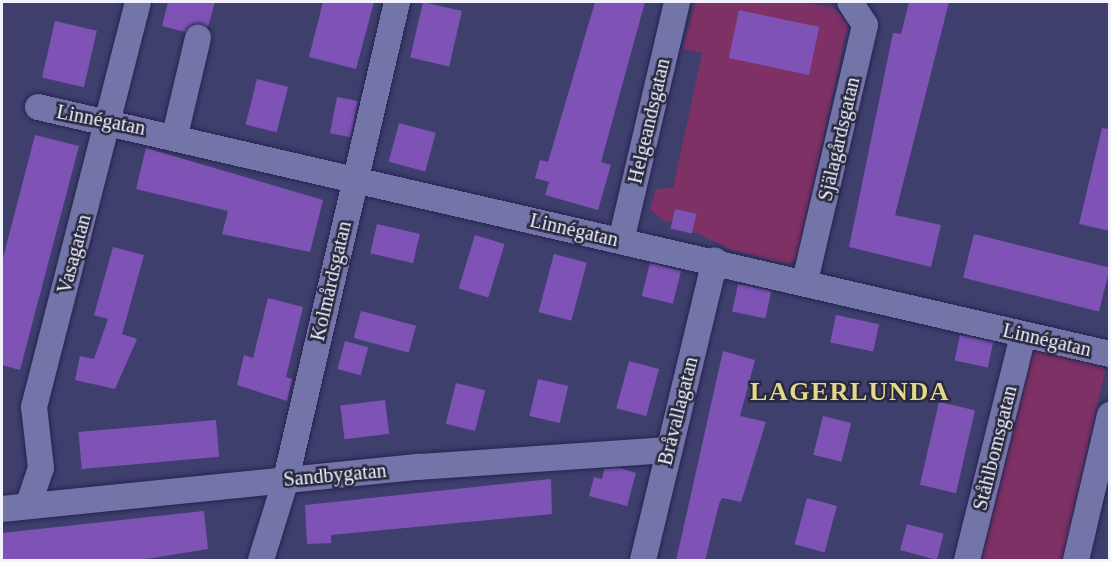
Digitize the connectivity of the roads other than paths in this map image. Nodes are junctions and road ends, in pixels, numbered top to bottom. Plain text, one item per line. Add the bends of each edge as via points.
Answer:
1 (138, 2) edge
2 (397, 2) edge
3 (677, 2) edge
4 (850, 2) edge
5 (198, 38) dead end
6 (38, 107) dead end
7 (111, 120) junction
8 (175, 135) junction
9 (354, 179) junction
10 (621, 241) junction
11 (715, 261) junction
12 (806, 281) junction
13 (1023, 335) junction
14 (1110, 354) edge
15 (1110, 415) edge
16 (669, 450) junction
17 (286, 479) junction
18 (28, 506) junction
19 (2, 509) edge
20 (261, 561) edge
21 (643, 561) edge
22 (967, 561) edge
23 (1076, 561) edge

1 - 7 street, Vasagatan
2 - 9 street, Kolmårdsgatan
3 - 10 street, Helgeandsgatan
4 - 12 street, Själagårdsgatan via 865,25
5 - 8 street
6 - 7 street, Linnégatan
7 - 8 street, Linnégatan
7 - 18 street, Vasagatan via 34,407 41,468
8 - 9 street, Linnégatan
9 - 10 street, Linnégatan
9 - 17 street, Kolmårdsgatan
10 - 11 street, Linnégatan
11 - 12 street, Linnégatan
11 - 16 street, Bråvallagatan
12 - 13 street, Linnégatan
13 - 14 street, Linnégatan
13 - 22 street, Ståhlbomsgatan
15 - 23 street
16 - 17 street, Sandbygatan
16 - 21 street, Bråvallagatan
17 - 18 street, Sandbygatan
17 - 20 street, Kolmårdsgatan
18 - 19 street, Sandbygatan

